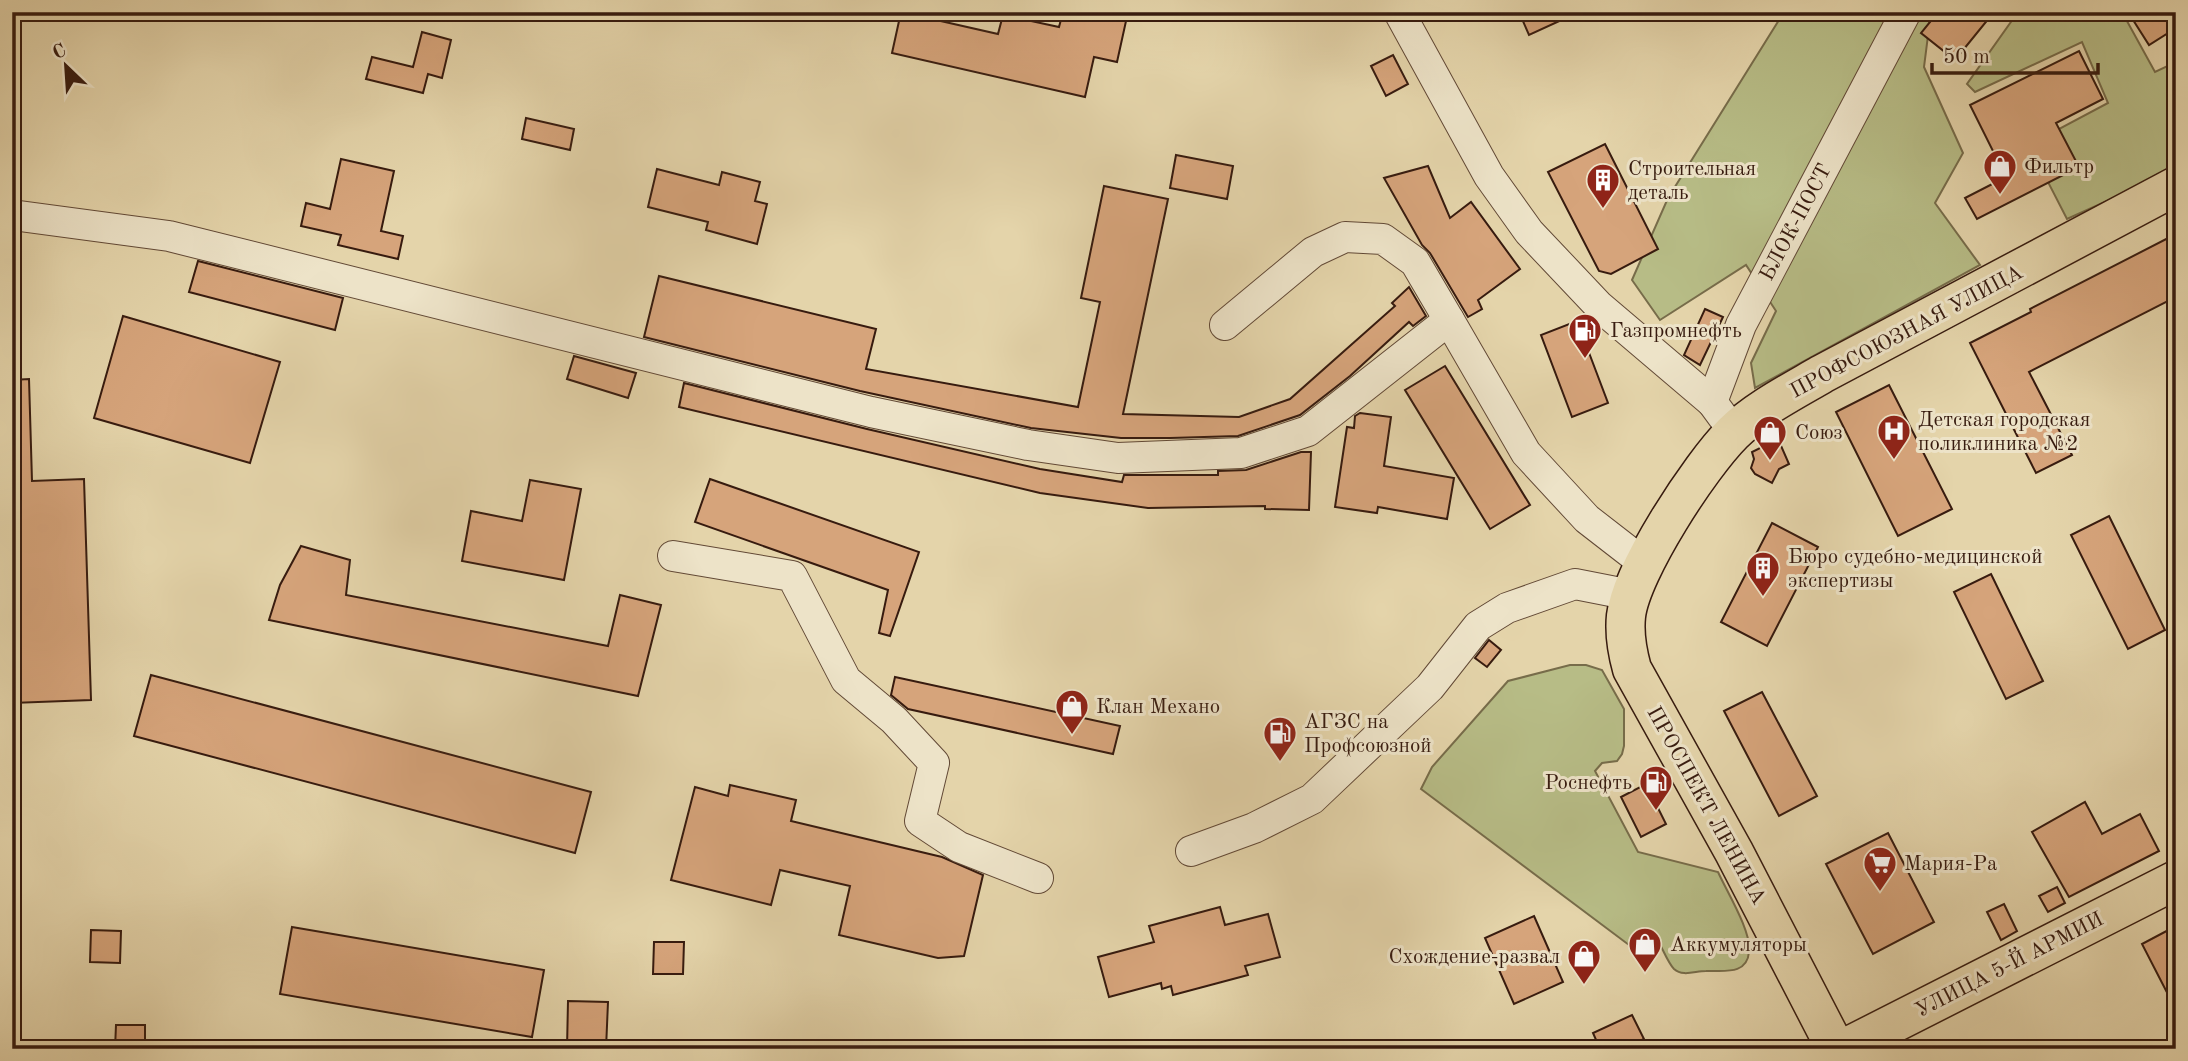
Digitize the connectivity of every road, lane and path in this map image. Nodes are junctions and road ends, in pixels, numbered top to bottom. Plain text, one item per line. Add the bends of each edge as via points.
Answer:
1 (1399, 12) edge
2 (1906, 12) edge
3 (2176, 186) edge
4 (12, 215) edge
5 (1449, 320) junction
6 (1226, 326) dead end
7 (1712, 402) junction
8 (1734, 432) junction
9 (673, 556) dead end
10 (1638, 580) junction
11 (1625, 634) joint
12 (1191, 851) dead end
13 (1038, 878) dead end
14 (2176, 880) edge
15 (1836, 1049) edge
16 (1843, 1049) edge

1 - 7 street via 1489,176 1529,232 1599,306
2 - 7 street, БЛОК-ПОСТ via 1741,326
3 - 8 main road, ПРОФСОЮЗНАЯ УЛИЦА via 1822,374
4 - 5 street via 169,236 871,412 1028,445 1118,458 1241,453 1308,431
5 - 6 street via 1415,261 1383,239 1345,237 1313,252
5 - 10 street via 1526,453
7 - 8 street
8 - 10 main road, ПРОФСОЮЗНАЯ УЛИЦА via 1682,499
9 - 13 street via 792,576 846,680 894,720 934,763 920,821 959,847
10 - 11 main road, ПРОФСОЮЗНАЯ УЛИЦА
10 - 12 street via 1575,584 1507,608 1478,626 1430,687 1312,799 1254,828
11 - 15 main road, ПРОСПЕКТ ЛЕНИНА via 1632,669
14 - 16 main road, УЛИЦА 5-Й АРМИИ

